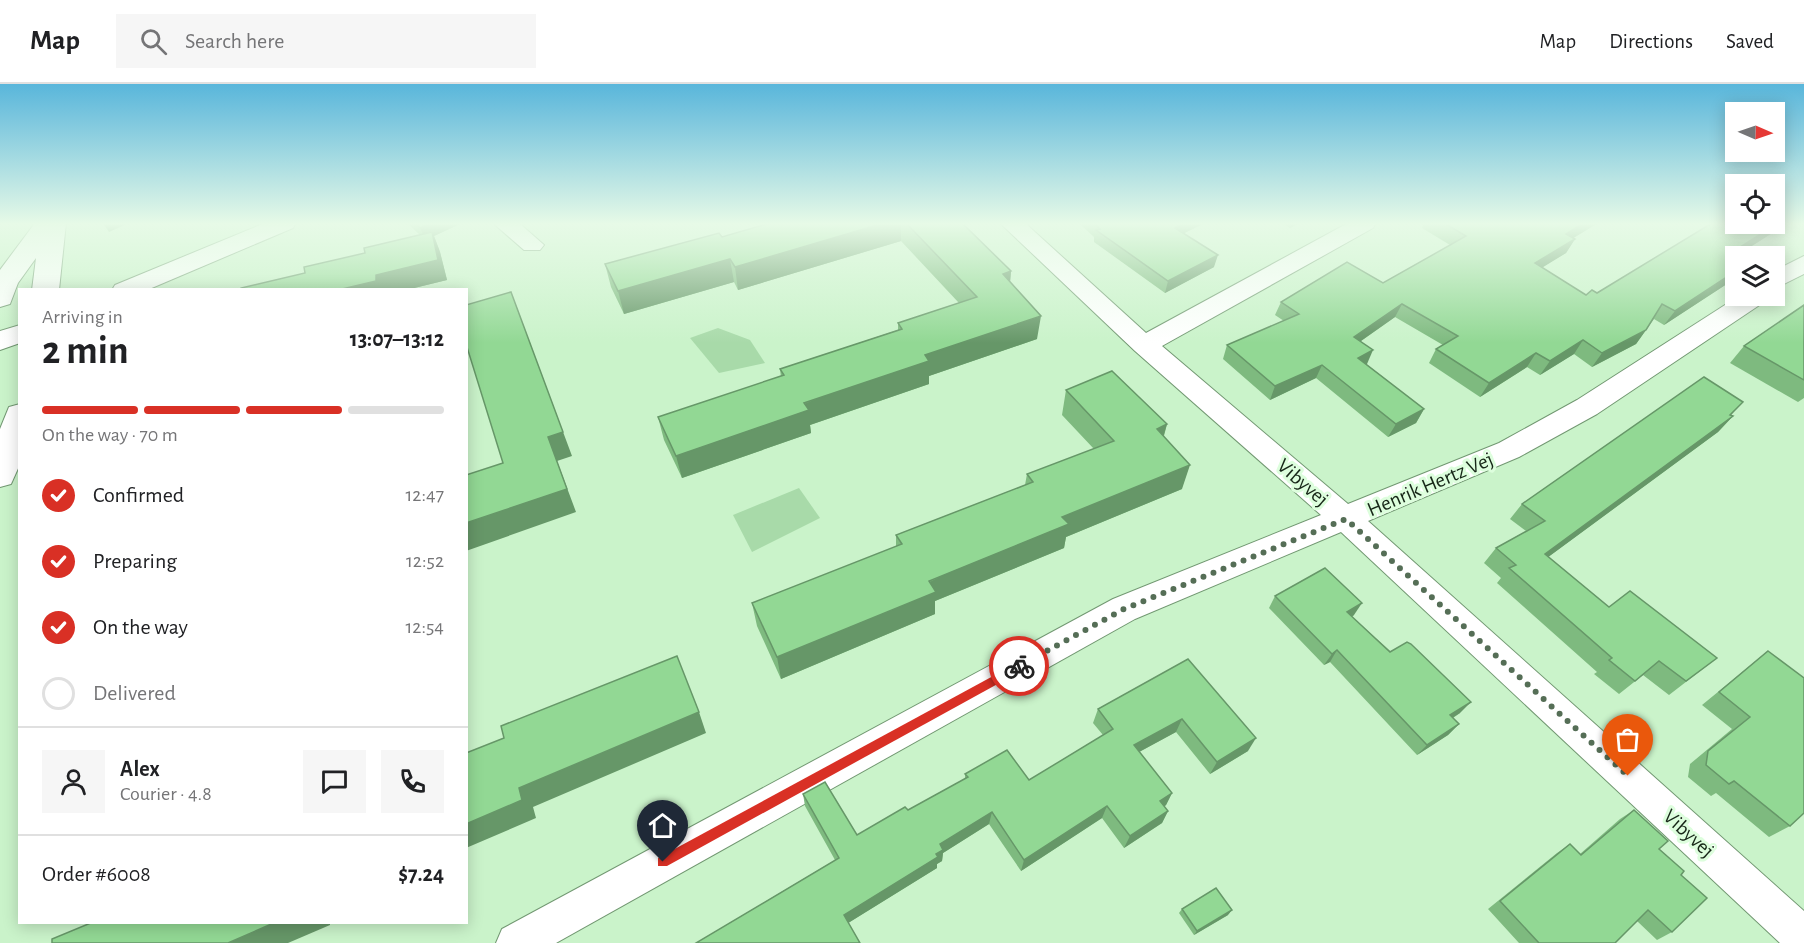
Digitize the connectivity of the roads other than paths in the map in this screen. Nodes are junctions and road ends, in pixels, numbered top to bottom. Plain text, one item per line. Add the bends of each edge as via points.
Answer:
1 (19, 263) edge
2 (48, 263) edge
3 (189, 263) edge
4 (1055, 263) edge
5 (1292, 263) edge
6 (1804, 263) edge
7 (1785, 275) edge
8 (45, 288) edge
9 (129, 288) edge
10 (0, 298) edge
11 (1740, 306) edge
12 (18, 334) edge
13 (0, 341) edge
14 (1144, 345) junction
15 (18, 421) edge
16 (0, 475) edge
17 (1346, 519) junction
18 (1804, 937) edge
19 (516, 943) edge
20 (1798, 943) edge

1 - 10 street via 5,282
2 - 8 street
3 - 9 street
4 - 14 street, Vibyvej
5 - 14 street
6 - 7 street
11 - 17 street, Henrik Hertz Vej via 1587,407 1518,445
12 - 13 street
14 - 17 street, Vibyvej
15 - 16 street
17 - 18 street, Vibyvej
17 - 19 street, Henrik Hertz Vej via 1124,609
18 - 20 street

